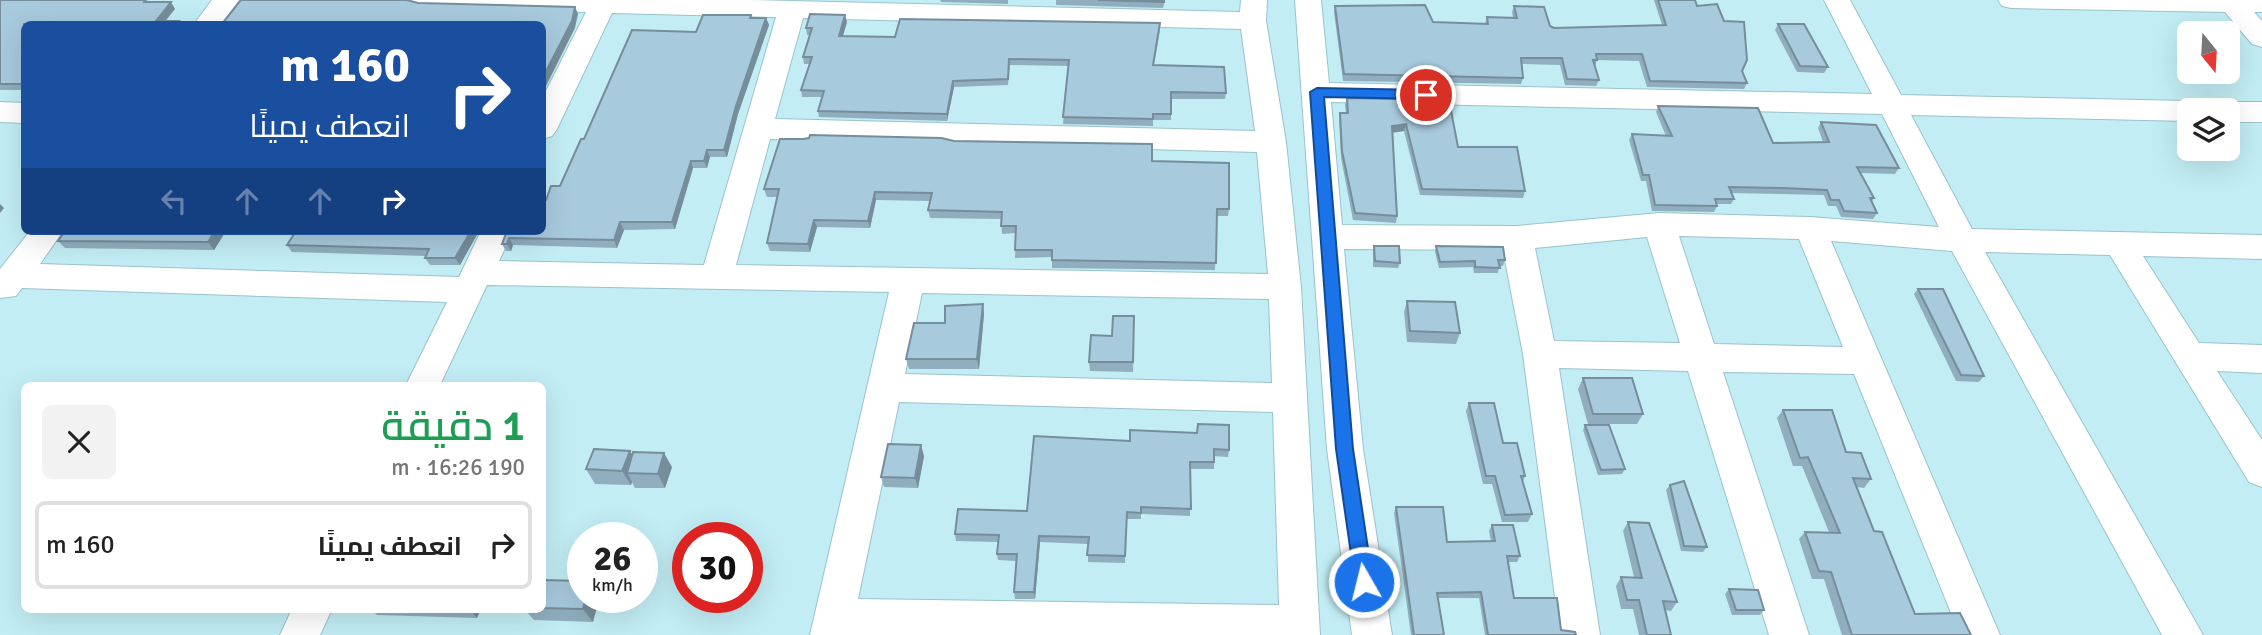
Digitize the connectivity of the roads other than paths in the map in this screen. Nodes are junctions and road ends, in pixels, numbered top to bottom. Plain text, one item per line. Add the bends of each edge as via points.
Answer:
1 (226, 0) edge
2 (422, 0) edge
3 (1308, 0) edge
4 (1836, 0) edge
5 (2011, 0) edge
6 (604, 2) edge
7 (2230, 2) edge
8 (2262, 4) edge
9 (903, 6) edge
10 (792, 9) junction
11 (1254, 10) edge
12 (208, 21) edge
13 (2262, 38) edge
14 (1317, 92) junction
15 (1892, 105) junction
16 (2177, 111) edge
17 (0, 112) edge
18 (2240, 112) edge
19 (2262, 112) edge
20 (21, 113) edge
21 (546, 121) edge
22 (758, 129) junction
23 (1271, 142) junction
24 (1659, 224) junction
25 (1810, 228) junction
26 (44, 235) edge
27 (495, 235) edge
28 (1328, 237) junction
29 (1517, 238) junction
30 (1962, 240) junction
31 (2119, 244) junction
32 (2262, 247) edge
33 (717, 276) junction
34 (908, 279) junction
35 (474, 281) junction
36 (7, 284) edge
37 (1286, 287) junction
38 (1540, 354) junction
39 (2190, 356) junction
40 (1701, 357) junction
41 (2262, 359) edge
42 (1865, 360) junction
43 (424, 382) edge
44 (884, 388) junction
45 (1288, 398) junction
46 (2262, 471) edge
47 (310, 613) edge
48 (832, 626) edge
49 (1299, 630) edge
50 (300, 635) edge
51 (1372, 635) edge
52 (1580, 635) edge
53 (1789, 635) edge
54 (1980, 635) edge
55 (2183, 635) edge

1 - 12 street
2 - 6 street
3 - 14 street
4 - 15 street
5 - 7 street
6 - 10 street
6 - 21 street
7 - 8 street
7 - 13 street
9 - 10 street
9 - 11 street
10 - 22 street
11 - 23 street
14 - 15 street
14 - 28 street
15 - 16 street
15 - 30 street
17 - 20 street
18 - 19 street
22 - 23 street
22 - 33 street
23 - 37 street
24 - 25 street
24 - 29 street
24 - 40 street
25 - 30 street
25 - 42 street
26 - 36 street
27 - 35 street
28 - 29 street
28 - 51 street via 1345,449
29 - 38 street
30 - 31 street
30 - 55 street
31 - 32 street
31 - 39 street
33 - 34 street
33 - 35 street
34 - 37 street
34 - 44 street
35 - 36 street
35 - 43 street
37 - 45 street
38 - 40 street
38 - 52 street
39 - 41 street
39 - 46 street
40 - 42 street
40 - 53 street
42 - 54 street
44 - 45 street
44 - 48 street
45 - 49 street
47 - 50 street
48 - 49 street

